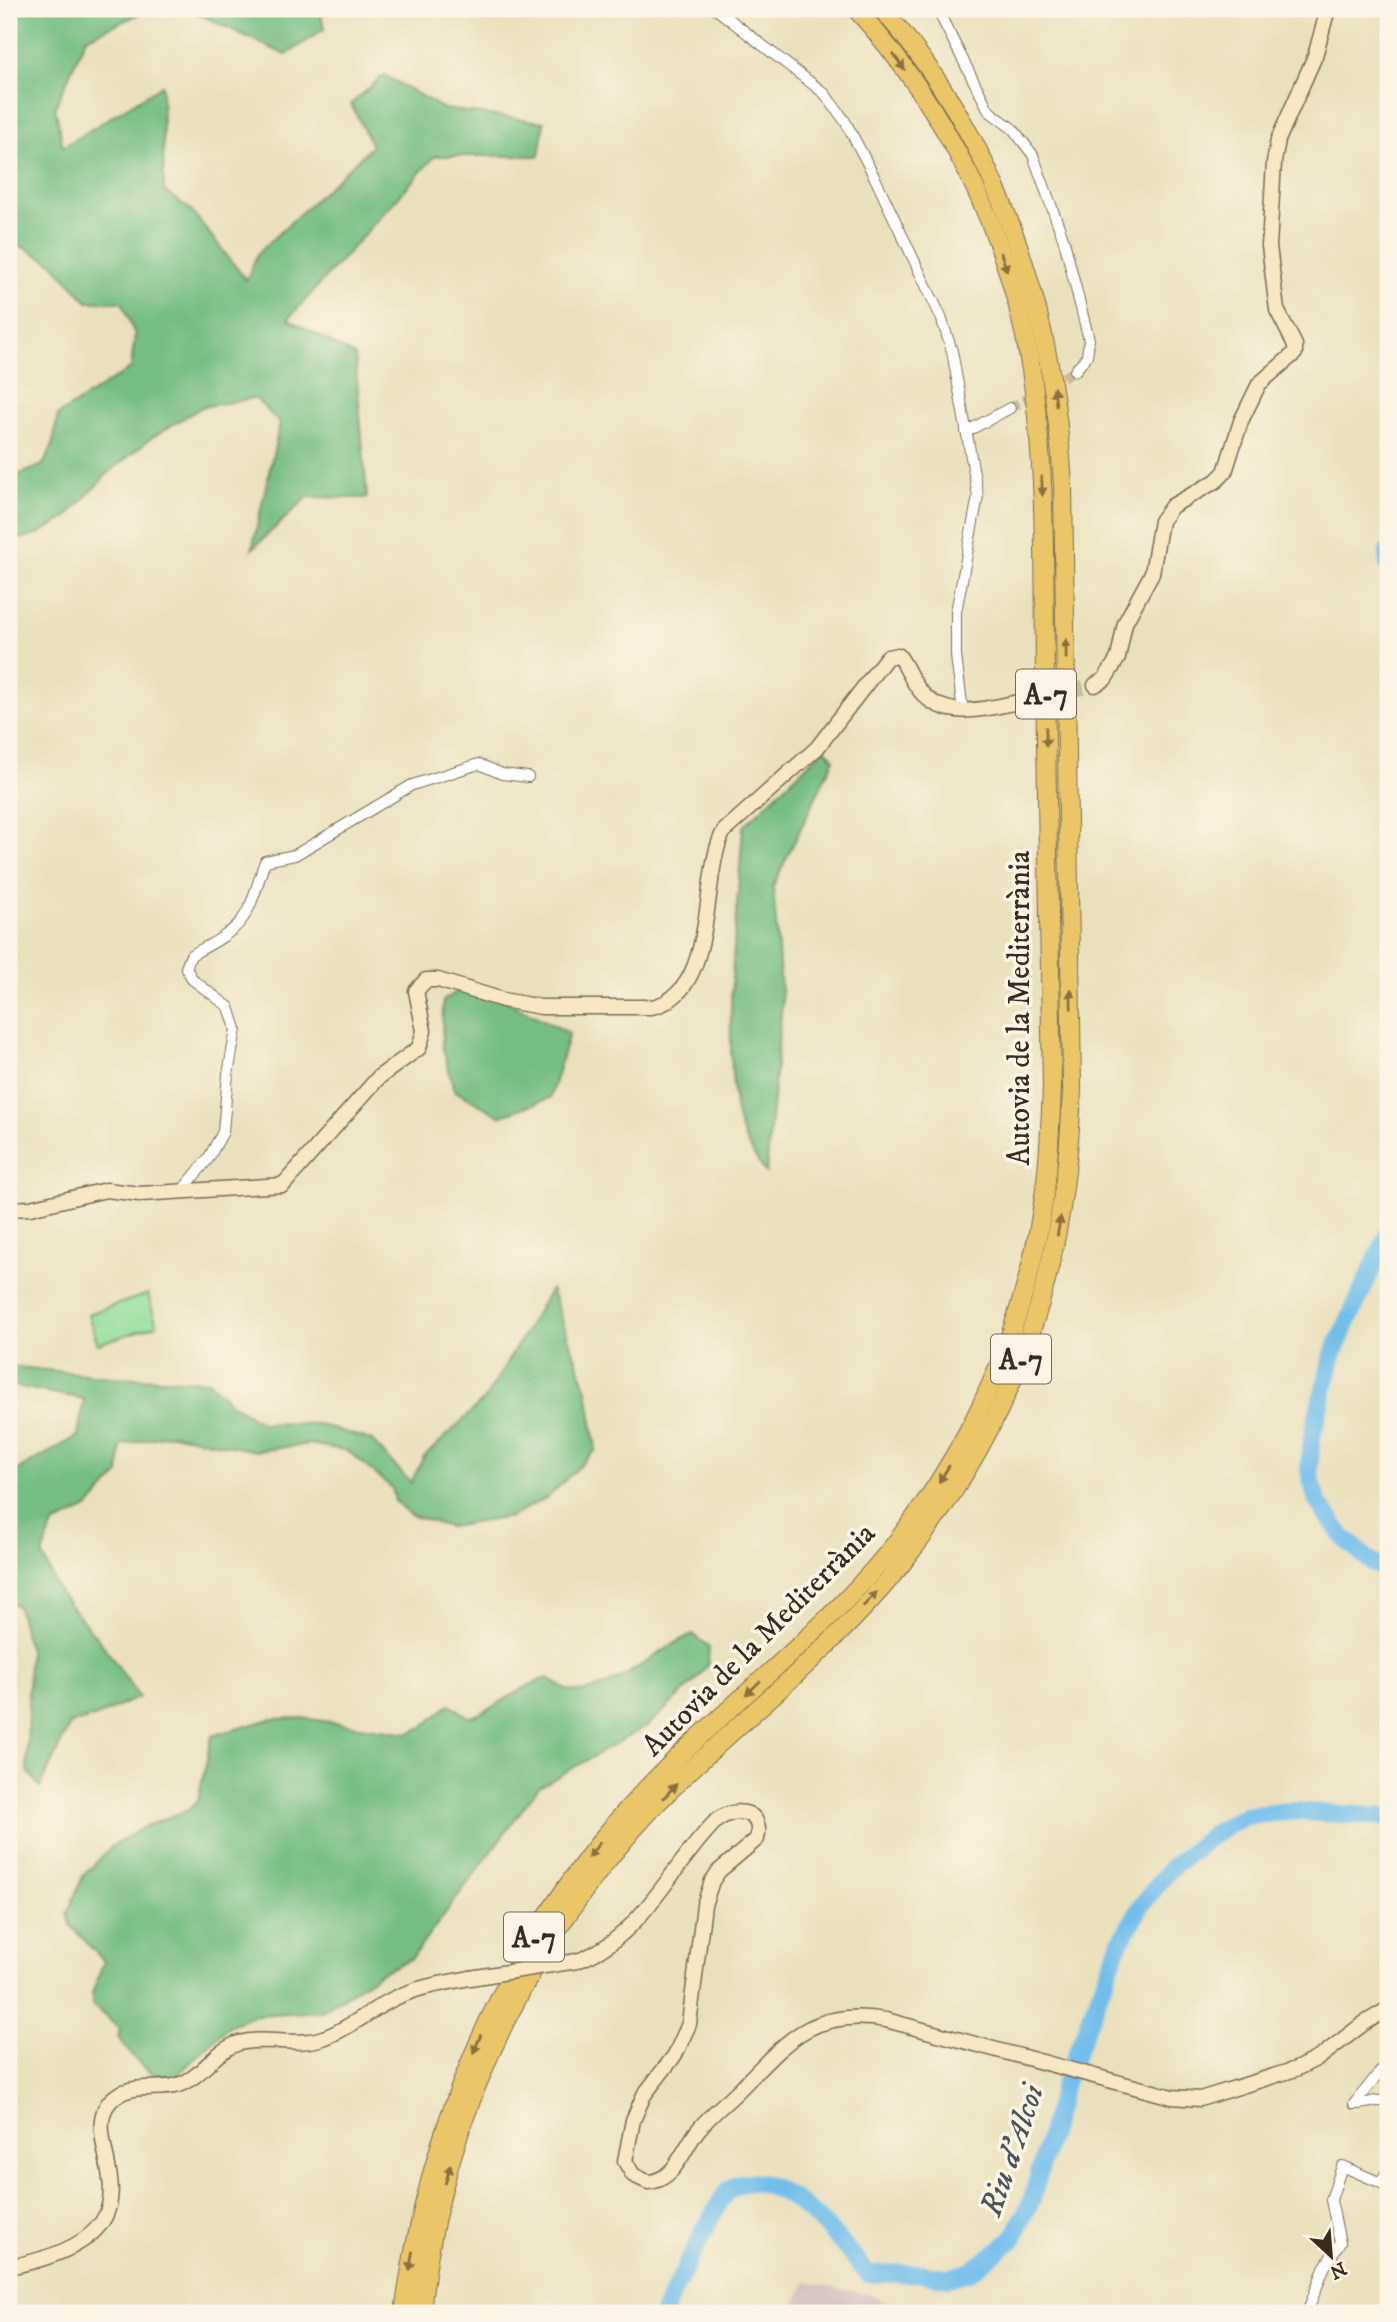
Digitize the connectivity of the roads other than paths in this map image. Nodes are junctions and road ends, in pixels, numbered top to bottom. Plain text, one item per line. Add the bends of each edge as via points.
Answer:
1 (716, 9) edge
2 (856, 9) edge
3 (883, 9) edge
4 (937, 9) edge
5 (1328, 9) edge
6 (1074, 371) tunnel mouth
7 (1010, 408) tunnel mouth
8 (966, 432) junction
9 (1095, 685) tunnel mouth
10 (1029, 700) tunnel mouth
11 (963, 712) junction
12 (528, 777) dead end
13 (181, 1192) junction
14 (9, 1209) edge
15 (984, 1419) junction
16 (1388, 2009) edge
17 (1388, 2062) edge
18 (1388, 2102) edge
19 (1388, 2169) edge
20 (1385, 2184) edge
21 (9, 2267) edge
22 (404, 2313) edge
23 (421, 2313) edge
24 (1307, 2313) edge

1 - 8 street via 824,93 838,110 941,317 952,351
2 -> 15 highway, Autovia de la Mediterrània / A-7 via 935,114 991,225 1026,342 1039,442 1050,1137 1038,1235
15 -> 3 highway, Autovia de la Mediterrània / A-7 via 1018,1366 1045,1293 1062,1213 1070,1138 1062,468 1047,346 1013,226 982,157 946,94
4 - 6 street via 989,111 1013,129 1033,155 1064,241 1089,341 1087,356
5 - 9 street via 1319,46 1278,140 1274,162 1269,246 1277,310 1295,353 1259,384 1225,471 1172,506 1161,521 1152,573 1128,617 1118,658 1105,679
7 - 8 street
8 - 11 street via 978,496 956,612
10 - 11 street
11 - 13 street via 933,703 921,693 898,655 887,657 817,748 724,831 696,959 681,988 662,1004 551,1008 426,980 415,995 424,1031 419,1048 379,1077 288,1182 273,1187
12 - 13 street via 502,774 480,764 412,785 295,855 265,861 247,918 224,938 191,955 186,968 193,981 229,1007 236,1029 223,1132
13 - 14 street via 100,1190
15 -> 22 highway, Autovia de la Mediterrània / A-7 via 916,1518 867,1578 641,1795 573,1877 482,2031 447,2115 418,2225
23 -> 15 highway, Autovia de la Mediterrània / A-7 via 440,2201 458,2141 511,2011 552,1938 629,1835 682,1778 822,1648 912,1551 949,1499
16 - 21 street, bridge via 1308,2064 1207,2098 1179,2099 886,2020 830,2021 779,2047 698,2130 668,2175 643,2181 625,2161 633,2120 644,2095 675,2055 689,2024 708,1892 719,1871 757,1839 753,1819 740,1810 717,1820 628,1930 608,1947 577,1961 412,1991 322,2039 237,2044 180,2085 133,2089 116,2096 102,2120 112,2182 106,2217 78,2246
17 - 18 street via 1354,2104
19 - 20 street
20 - 24 street via 1342,2166 1331,2200 1340,2243 1324,2268

